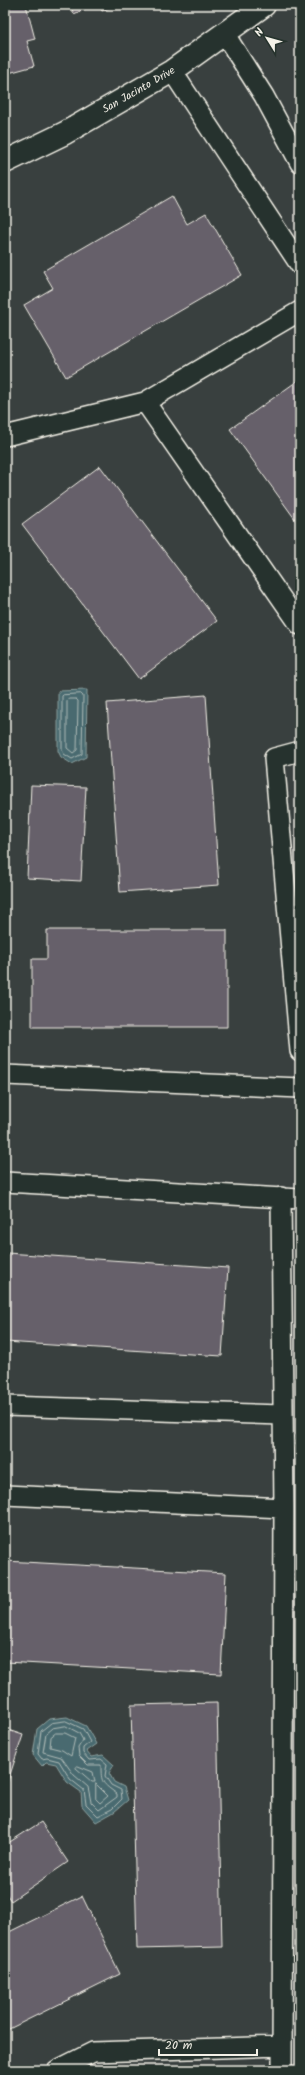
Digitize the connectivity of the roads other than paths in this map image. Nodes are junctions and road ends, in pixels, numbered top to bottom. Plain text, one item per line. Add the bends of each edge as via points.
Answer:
1 (264, 5) edge
2 (224, 33) junction
3 (172, 71) junction
4 (5, 162) edge
5 (300, 163) edge
6 (300, 265) edge
7 (300, 311) edge
8 (145, 402) junction
9 (5, 436) edge
10 (300, 625) edge
11 (300, 751) edge
12 (300, 1051) edge
13 (5, 1074) edge
14 (300, 1088) edge
15 (5, 1182) edge
16 (281, 1198) junction
17 (300, 1199) edge
18 (5, 1406) edge
19 (284, 1415) junction
20 (5, 1495) edge
21 (284, 1508) junction
22 (282, 2046) junction
23 (57, 2070) edge
24 (282, 2070) edge

1 - 2 street, San Jacinto Drive
2 - 3 street, San Jacinto Drive
2 - 5 lane via 264,96
3 - 4 street, San Jacinto Drive via 66,133
3 - 6 lane
7 - 8 lane
8 - 9 lane
8 - 10 lane
11 - 12 lane via 274,758
13 - 14 lane
15 - 16 lane
16 - 17 lane
16 - 19 lane
18 - 19 lane
19 - 21 lane
20 - 21 lane
21 - 22 lane
22 - 23 lane via 93,2052
22 - 24 lane

